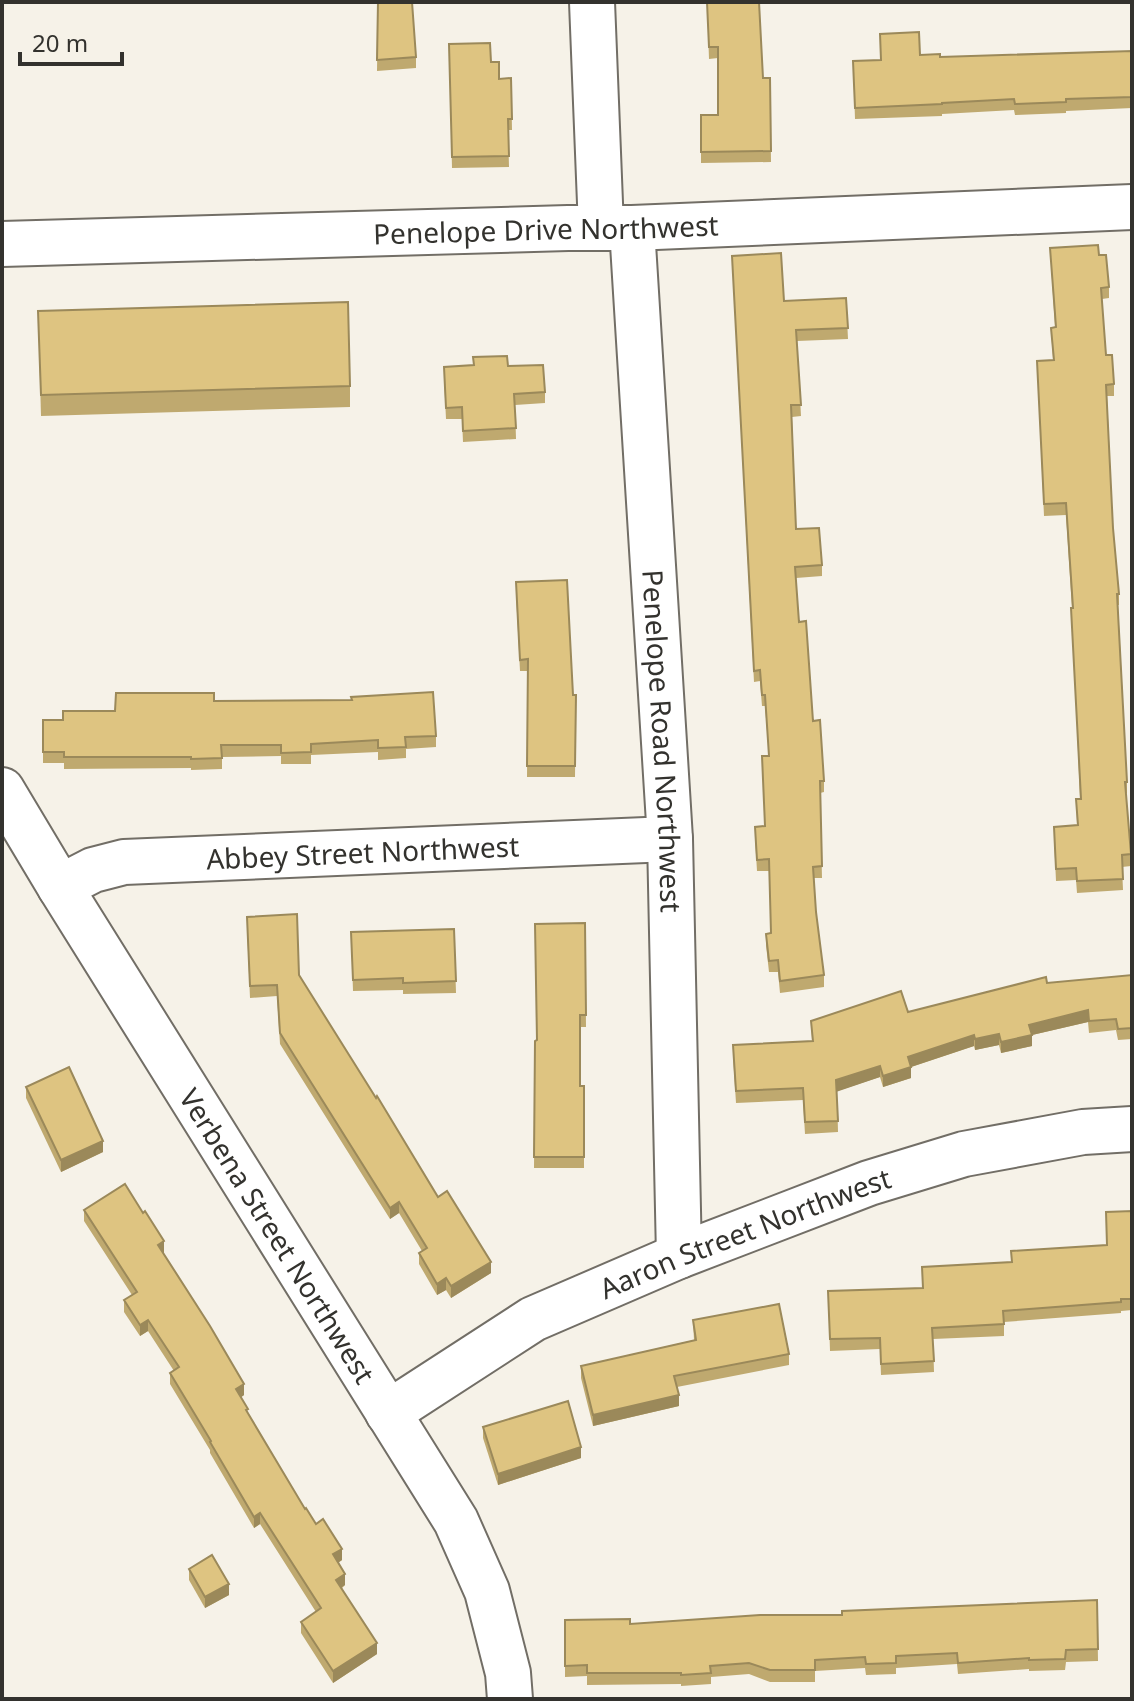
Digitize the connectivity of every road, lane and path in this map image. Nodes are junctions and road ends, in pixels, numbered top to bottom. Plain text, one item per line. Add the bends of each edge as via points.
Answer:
1 (592, 2) edge
2 (1111, 208) edge
3 (617, 228) junction
4 (2, 244) edge
5 (2, 790) edge
6 (670, 839) junction
7 (60, 887) junction
8 (1132, 1129) edge
9 (679, 1256) junction
10 (388, 1413) junction
11 (510, 1699) edge

1 - 3 street, Penelope Road Northwest
2 - 3 street, Penelope Drive Northwest
3 - 4 street, Penelope Drive Northwest
3 - 6 street, Penelope Road Northwest
5 - 7 street, Verbena Street Northwest
6 - 7 street, Abbey Street Northwest via 124,862
6 - 9 street, Penelope Road Northwest
7 - 10 street, Verbena Street Northwest
8 - 9 street, Aaron Street Northwest via 1083,1132 964,1154 869,1183
9 - 10 street, Aaron Street Northwest via 533,1319
10 - 11 street, Verbena Street Northwest via 456,1521 487,1591

